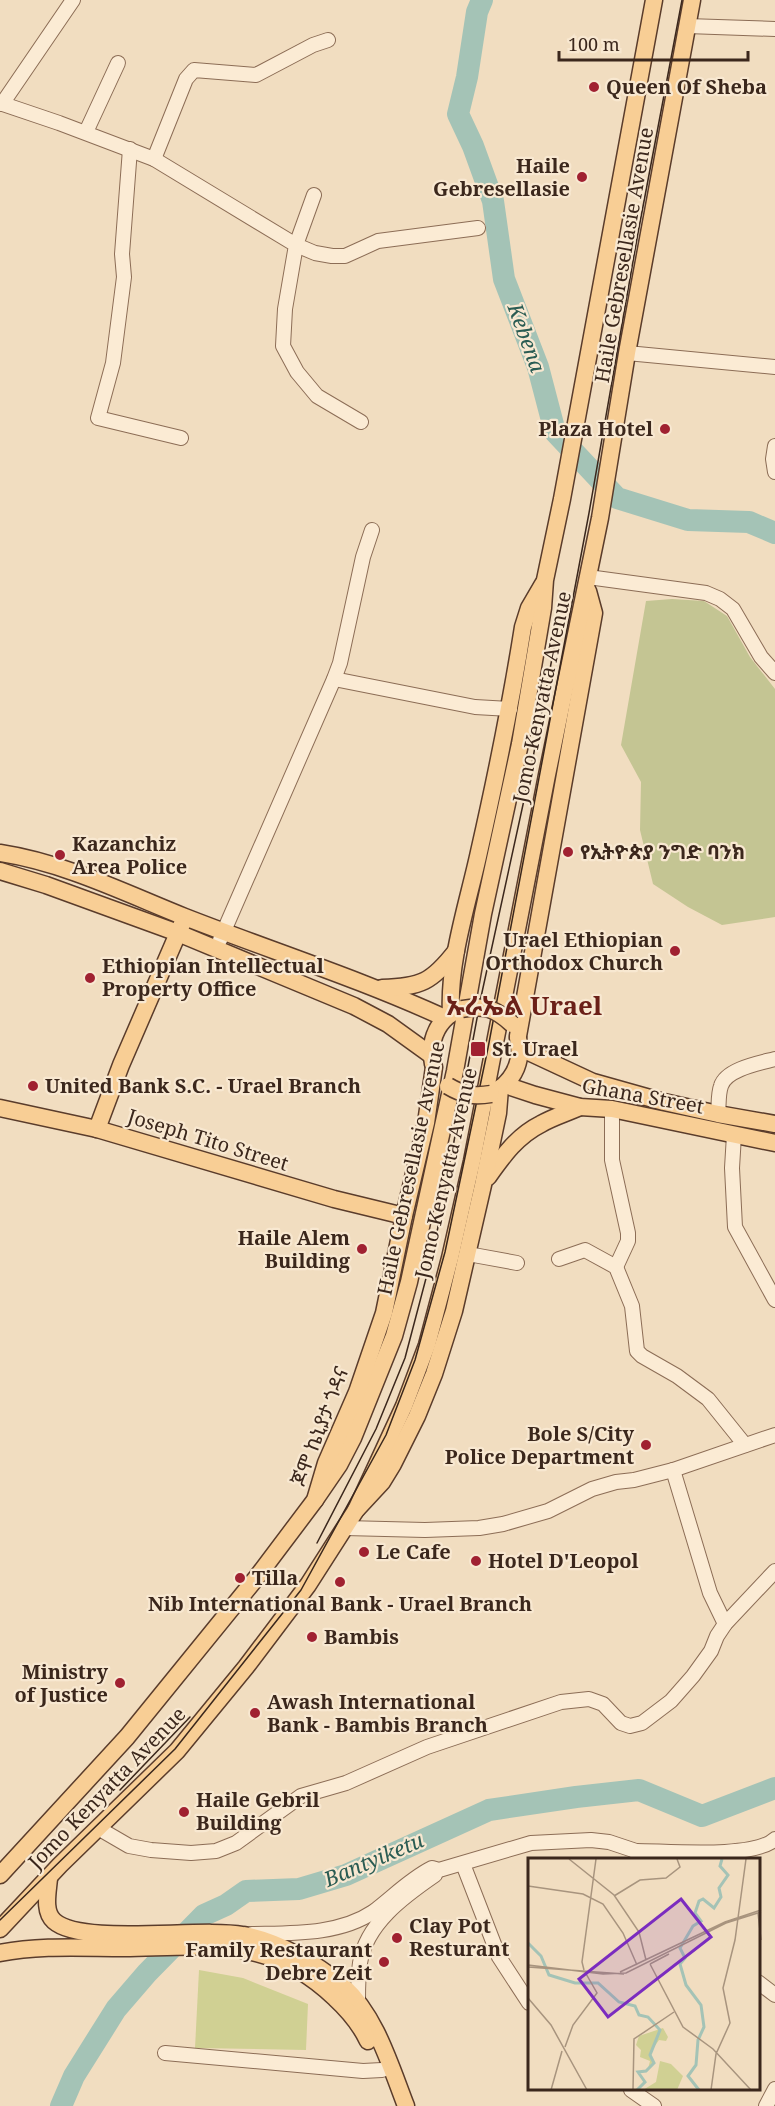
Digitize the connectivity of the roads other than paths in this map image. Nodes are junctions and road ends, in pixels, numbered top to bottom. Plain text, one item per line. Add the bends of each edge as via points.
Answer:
1 (73, 0) edge
2 (654, 0) edge
3 (692, 0) edge
4 (687, 26) junction
5 (775, 29) edge
6 (328, 40) dead end
7 (118, 63) dead end
8 (1, 104) edge
9 (86, 132) junction
10 (130, 149) junction
11 (154, 159) junction
12 (314, 195) dead end
13 (478, 228) dead end
14 (296, 245) junction
15 (627, 353) junction
16 (775, 367) edge
17 (361, 422) dead end
18 (181, 438) dead end
19 (775, 446) edge
20 (775, 472) edge
21 (600, 518) joint
22 (372, 530) dead end
23 (545, 580) junction
24 (588, 581) junction
25 (775, 673) edge
26 (334, 679) junction
27 (510, 709) junction
28 (0, 854) edge
29 (0, 872) edge
30 (185, 917) junction
31 (223, 931) junction
32 (178, 933) junction
33 (216, 948) junction
34 (457, 949) junction
35 (378, 988) junction
36 (453, 1013) junction
37 (517, 1036) junction
38 (775, 1059) edge
39 (432, 1061) junction
40 (499, 1089) junction
41 (580, 1107) junction
42 (0, 1108) edge
43 (612, 1109) junction
44 (718, 1114) junction
45 (775, 1124) edge
46 (98, 1129) junction
47 (734, 1135) junction
48 (775, 1143) edge
49 (483, 1185) junction
50 (404, 1216) junction
51 (468, 1254) junction
52 (559, 1259) dead end
53 (517, 1263) dead end
54 (616, 1267) junction
55 (775, 1300) edge
56 (775, 1435) edge
57 (745, 1445) junction
58 (673, 1470) junction
59 (315, 1500) junction
60 (356, 1510) junction
61 (345, 1528) junction
62 (775, 1571) edge
63 (725, 1624) junction
64 (98, 1828) junction
65 (775, 1839) edge
66 (637, 1856) edge
67 (463, 1864) junction
68 (440, 1870) junction
69 (0, 1875) edge
70 (49, 1878) junction
71 (0, 1929) edge
72 (241, 1934) junction
73 (200, 1939) junction
74 (125, 1940) junction
75 (227, 1947) junction
76 (0, 1953) edge
77 (760, 1983) edge
78 (775, 1995) edge
79 (358, 2001) junction
80 (528, 2001) edge
81 (165, 2053) dead end
82 (382, 2070) junction
83 (775, 2089) edge
84 (633, 2091) edge
85 (394, 2106) edge
86 (406, 2106) edge
87 (654, 2106) edge
88 (766, 2106) edge

1 - 8 street
2 - 23 main road, Haile Gebresellasie Avenue
3 - 4 main road, Haile Gebresellasie Avenue
4 - 5 street
4 - 15 main road, Haile Gebresellasie Avenue
6 - 11 street via 256,75 194,70 186,78
7 - 9 street
8 - 9 street
9 - 10 street
10 - 11 street
10 - 18 street via 122,254 124,277 112,363 98,418
11 - 14 street
12 - 14 street
13 - 14 street via 378,241 345,256 315,253
14 - 17 street via 283,346 297,372 317,396
15 - 16 street
15 - 21 main road, Haile Gebresellasie Avenue
19 - 20 street
21 - 24 main road, Jomo Kenyatta Avenue
22 - 26 street
23 - 27 main road, Haile Gebresellasie Avenue via 523,627
23 - 59 main road, Haile Gebresellasie Avenue via 520,744 409,1282 394,1336 353,1438
24 - 25 street via 706,593 720,599 734,609 761,657
24 - 37 main road via 594,613
24 - 60 main road, Jomo Kenyatta Avenue via 450,1258 427,1345 385,1452
26 - 27 street via 475,708
26 - 31 street
27 - 34 main road, Haile Gebresellasie Avenue
28 - 30 main road via 56,866
29 - 32 main road via 74,894
30 - 31 main road
30 - 32 main road
31 - 33 street
31 - 35 main road
32 - 33 main road
32 - 46 main road
33 - 39 main road via 376,1016
34 - 35 main road via 428,981 401,988
34 - 36 main road, Haile Gebresellasie Avenue via 450,995
35 - 36 main road
36 - 37 main road, bridge via 477,1006 490,1008 502,1015
36 - 39 main road via 434,1035
37 - 40 main road via 519,1062 514,1074
37 - 44 main road, Ghana Street via 593,1082
38 - 44 street via 725,1078 720,1087
39 - 40 main road, bridge via 440,1078 462,1094 478,1097
39 - 50 main road, ጆሞ ኬኒያታ ጎዳና via 426,1122
40 - 41 main road, Ghana Street
40 - 49 main road
41 - 43 main road, Ghana Street
41 - 49 main road via 523,1135
42 - 46 main road, Joseph Tito Street
43 - 47 main road, Ghana Street
43 - 54 street via 612,1160 628,1233
44 - 45 main road, Ghana Street
46 - 50 main road, Joseph Tito Street via 333,1199
47 - 48 main road, Ghana Street
47 - 55 street via 735,1227
49 - 51 main road
50 - 59 main road, ጆሞ ኬኒያታ ጎዳና via 384,1313
51 - 53 street
51 - 60 main road via 454,1311 417,1416 387,1473
52 - 54 street via 585,1250
54 - 57 street via 632,1306 637,1351 708,1399
56 - 57 street
57 - 58 street
58 - 61 street via 592,1489 548,1511 503,1524 436,1530
58 - 63 street via 710,1593
59 - 69 main road, ጆሞ ኬኒያታ ጎዳና via 127,1737
60 - 61 main road, Jomo Kenyatta Avenue
61 - 64 main road, Jomo Kenyatta Avenue via 246,1667 177,1751
62 - 63 street
63 - 64 street via 693,1676 671,1701 642,1723 621,1724 603,1704 589,1699 561,1701 427,1747 346,1783 301,1797 236,1843 216,1851 191,1853 129,1846
64 - 70 main road, Jomo Kenyatta Avenue
65 - 66 street via 765,1847 740,1852
66 - 67 street via 609,1842 591,1840 531,1843
67 - 68 street
67 - 80 street via 500,1957
68 - 72 street via 423,1872 371,1913 348,1924 297,1933
68 - 79 street via 391,1910 368,1938 359,1965
70 - 71 main road, Jomo Kenyatta Avenue
70 - 74 main road via 47,1911 52,1920 89,1934
72 - 73 main road
72 - 75 street
72 - 79 main road via 303,1958
73 - 74 main road
73 - 75 main road
74 - 76 main road
75 - 82 main road via 284,1962 316,1981 350,2012
77 - 78 street
79 - 86 main road
81 - 82 street
82 - 85 main road
83 - 88 street
84 - 87 street

